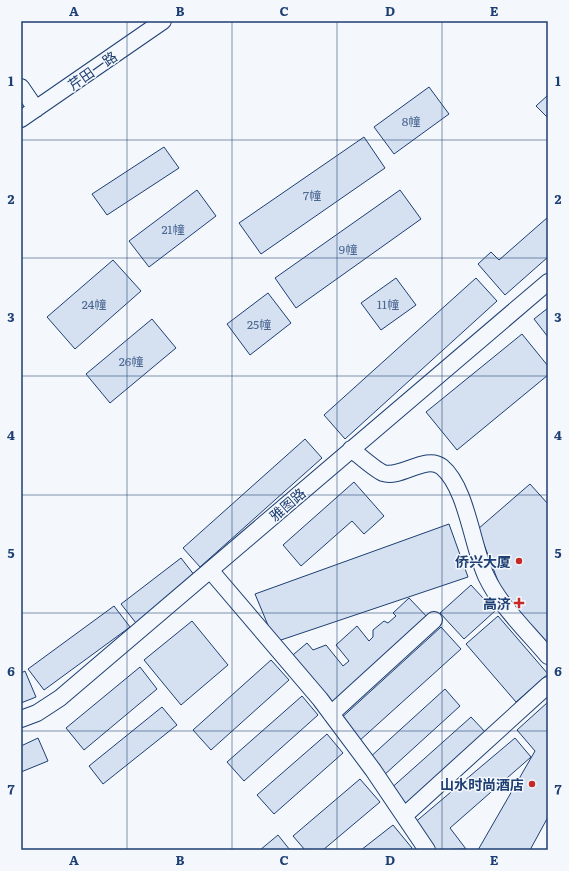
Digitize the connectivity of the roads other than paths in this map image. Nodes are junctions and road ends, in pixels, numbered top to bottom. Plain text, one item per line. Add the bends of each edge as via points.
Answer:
1 (163, 21) edge
2 (21, 87) edge
3 (36, 109) junction
4 (21, 119) edge
5 (548, 282) edge
6 (351, 449) junction
7 (210, 570) junction
8 (434, 620) dead end
9 (548, 656) edge
10 (548, 685) edge
11 (331, 714) junction
12 (21, 719) edge
13 (404, 816) junction
14 (427, 850) edge

1 - 3 street, 芹田一路
2 - 3 street
3 - 4 street, 芹田一路
5 - 6 street, 雅图路
6 - 7 street, 雅图路
6 - 9 street via 383,473 428,463 441,466 452,477 486,577 503,603
7 - 11 street
7 - 12 street, 雅图路 via 60,698 37,713
8 - 11 street
10 - 13 street
11 - 13 street
13 - 14 street

